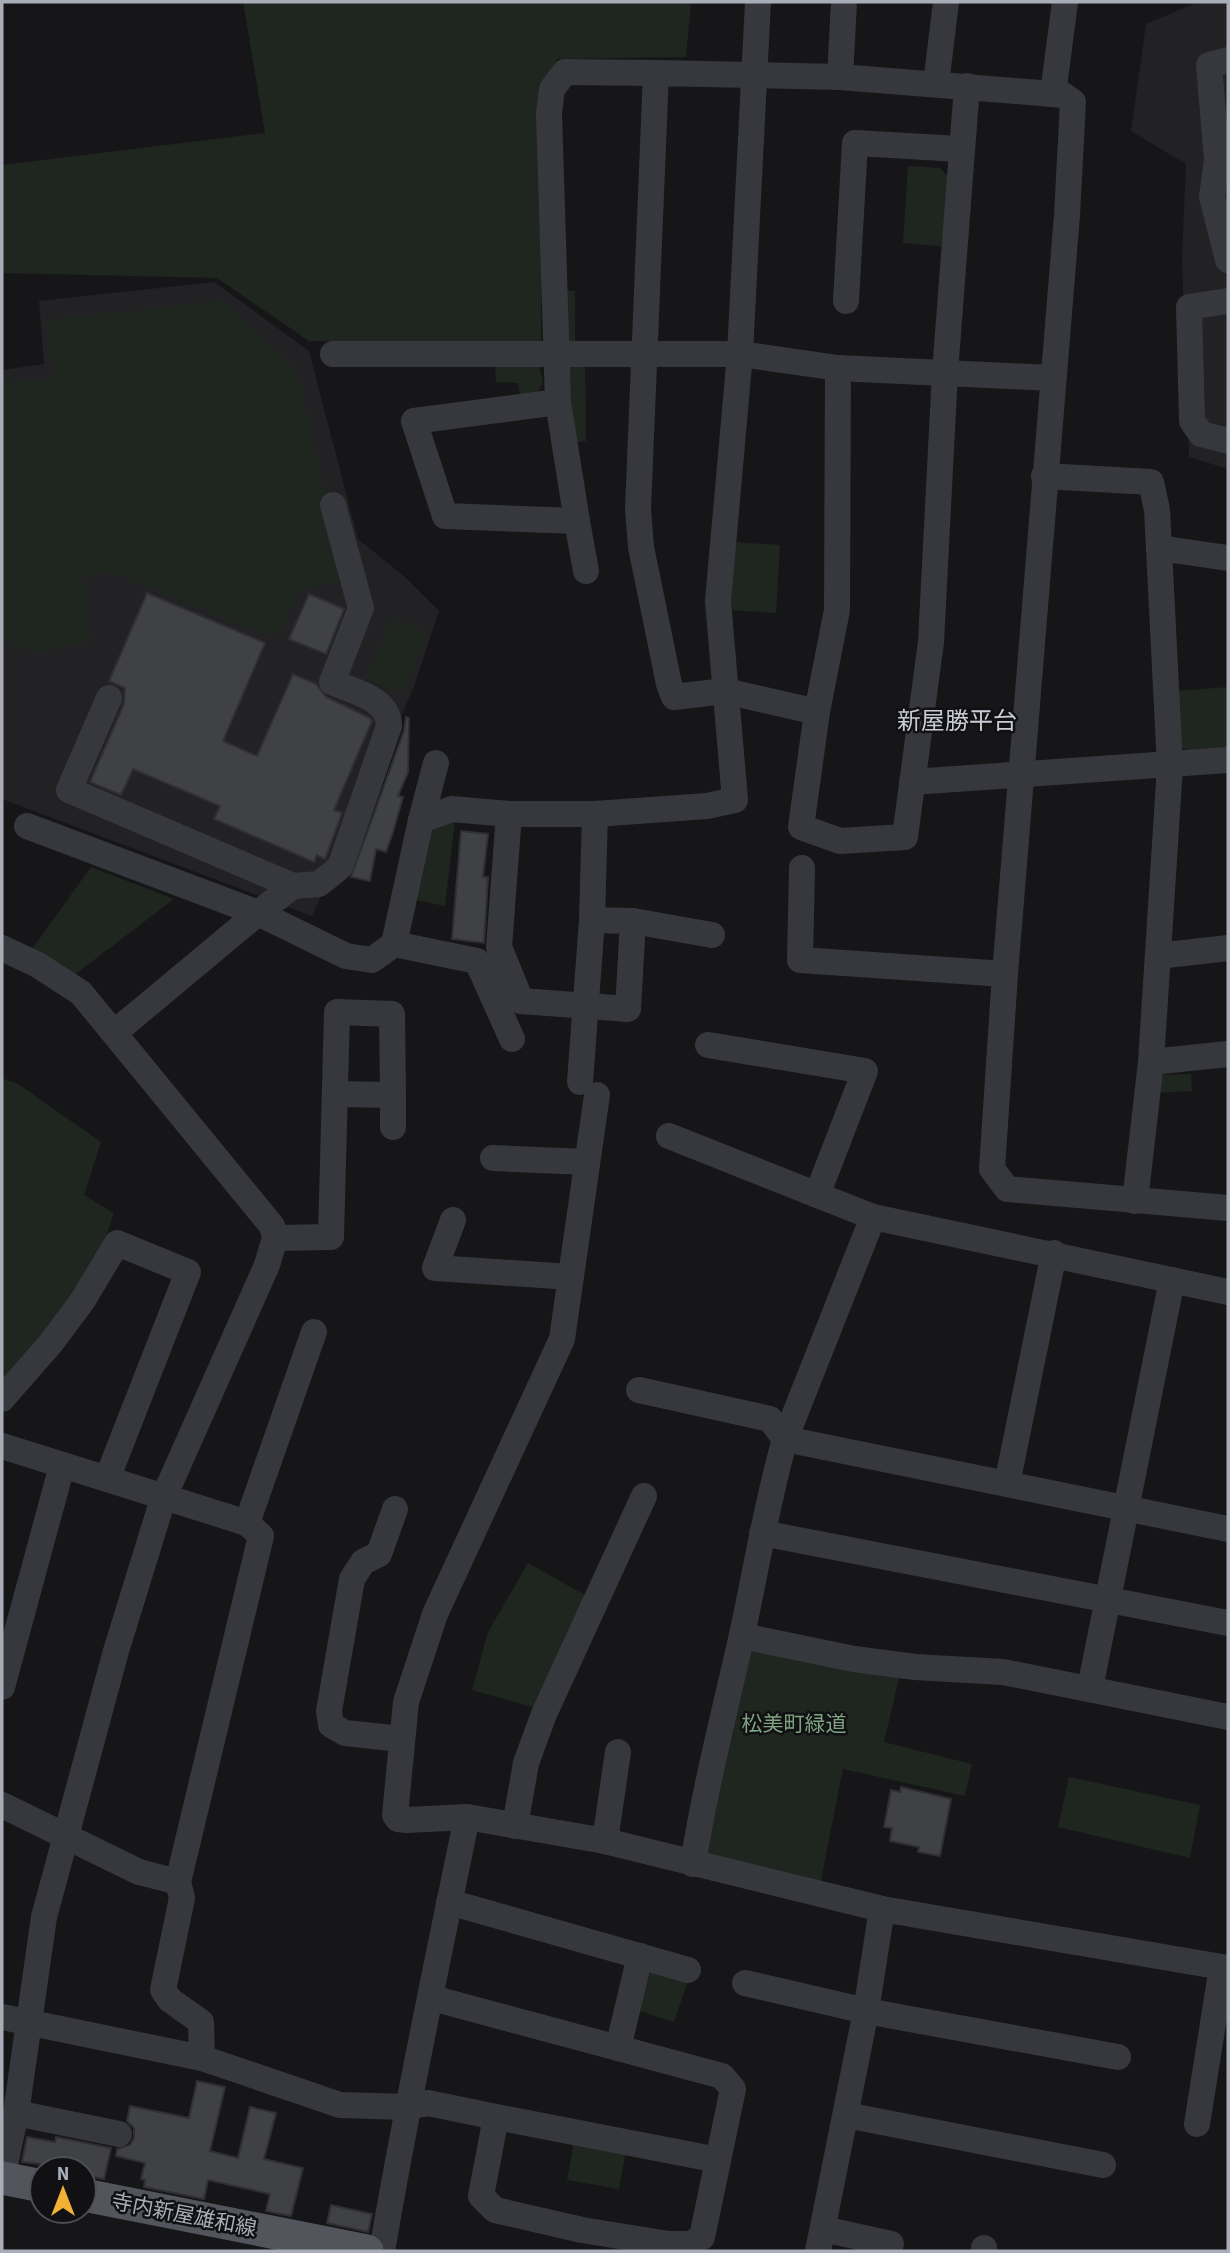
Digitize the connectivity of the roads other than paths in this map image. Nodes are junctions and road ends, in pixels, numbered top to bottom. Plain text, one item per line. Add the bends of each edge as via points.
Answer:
1 (758, 2) edge
2 (844, 2) edge
3 (946, 2) edge
4 (1065, 2) edge
5 (1228, 60) edge
6 (656, 73) junction
7 (755, 75) junction
8 (840, 77) junction
9 (936, 84) junction
10 (967, 86) junction
11 (1053, 94) junction
12 (960, 149) junction
13 (1228, 260) edge
14 (846, 301) dead end
15 (1228, 301) edge
16 (555, 353) junction
17 (645, 353) junction
18 (333, 354) dead end
19 (740, 354) junction
20 (838, 368) junction
21 (945, 372) junction
22 (1052, 378) junction
23 (558, 402) junction
24 (1228, 441) edge
25 (1044, 476) junction
26 (333, 505) dead end
27 (577, 521) junction
28 (1159, 548) junction
29 (1228, 558) edge
30 (586, 571) dead end
31 (724, 691) junction
32 (109, 698) dead end
33 (817, 712) junction
34 (1228, 760) edge
35 (436, 763) dead end
36 (1170, 766) junction
37 (1021, 776) junction
38 (912, 782) junction
39 (509, 814) junction
40 (595, 814) junction
41 (421, 820) junction
42 (27, 826) dead end
43 (802, 868) dead end
44 (293, 886) junction
45 (258, 913) junction
46 (592, 920) junction
47 (633, 921) junction
48 (712, 935) dead end
49 (394, 944) junction
50 (2, 948) edge
51 (1228, 948) edge
52 (1158, 956) junction
53 (1005, 974) junction
54 (586, 1006) junction
55 (114, 1033) junction
56 (512, 1039) dead end
57 (708, 1045) dead end
58 (1228, 1054) edge
59 (1151, 1062) junction
60 (335, 1094) junction
61 (393, 1095) junction
62 (393, 1127) dead end
63 (668, 1136) dead end
64 (493, 1158) dead end
65 (587, 1161) junction
66 (817, 1195) junction
67 (1135, 1201) junction
68 (1228, 1208) edge
69 (873, 1217) junction
70 (453, 1220) dead end
71 (275, 1238) junction
72 (1054, 1254) junction
73 (571, 1277) junction
74 (1172, 1280) junction
75 (1228, 1292) edge
76 (314, 1332) dead end
77 (639, 1390) dead end
78 (2, 1399) edge
79 (785, 1439) junction
80 (2, 1446) edge
81 (62, 1466) junction
82 (107, 1479) junction
83 (1007, 1484) junction
84 (644, 1496) dead end
85 (163, 1499) junction
86 (1126, 1508) junction
87 (395, 1509) dead end
88 (1227, 1522) edge
89 (247, 1523) junction
90 (762, 1533) junction
91 (1108, 1600) junction
92 (1228, 1623) edge
93 (742, 1636) junction
94 (2, 1687) edge
95 (1090, 1688) junction
96 (1228, 1717) edge
97 (401, 1739) junction
98 (618, 1752) dead end
99 (2, 1805) edge
100 (467, 1817) junction
101 (515, 1826) junction
102 (65, 1835) junction
103 (605, 1841) junction
104 (693, 1864) junction
105 (178, 1882) junction
106 (449, 1902) junction
107 (882, 1909) junction
108 (640, 1956) junction
109 (1225, 1967) edge
110 (688, 1970) dead end
111 (745, 1983) dead end
112 (432, 1998) junction
113 (866, 2011) junction
114 (2, 2017) edge
115 (29, 2024) junction
116 (618, 2048) junction
117 (1118, 2057) dead end
118 (202, 2058) junction
119 (407, 2107) junction
120 (16, 2113) junction
121 (846, 2115) junction
122 (496, 2117) junction
123 (1197, 2124) dead end
124 (119, 2134) dead end
125 (718, 2160) junction
126 (1103, 2165) dead end
127 (2, 2178) edge
128 (28, 2183) edge
129 (98, 2198) edge
130 (820, 2240) edge
131 (579, 2241) edge
132 (891, 2245) dead end
133 (367, 2251) edge
134 (382, 2251) edge

1 - 7 street
2 - 8 street
3 - 9 street
4 - 11 street
5 - 13 street via 1209,65 1217,160 1212,197
6 - 7 street
6 - 16 street via 565,72 552,89
6 - 17 street
7 - 8 street
7 - 19 street
8 - 9 street
9 - 10 street
10 - 11 street
10 - 12 street
11 - 22 street via 1073,102
12 - 14 street via 855,143
12 - 21 street
15 - 24 street via 1189,307 1192,421 1201,433
16 - 17 street
16 - 18 street
16 - 23 street
17 - 19 street
17 - 31 street via 640,547 669,684 674,698
19 - 20 street
19 - 31 street via 718,601
20 - 21 street
20 - 33 street via 837,610
21 - 22 street
21 - 38 street via 930,642
22 - 25 street
23 - 27 street
23 - 27 street via 414,421 445,516
25 - 28 street via 1152,482
25 - 37 street
26 - 44 street via 360,608 332,682 382,704 389,726 340,867 319,884
27 - 30 street
28 - 29 street
28 - 36 street
31 - 33 street
31 - 40 street via 735,800
32 - 44 street via 69,790
33 - 38 street via 801,827 840,841 905,836
34 - 36 street
35 - 41 street
36 - 37 street
36 - 52 street
37 - 38 street
37 - 53 street
39 - 40 street
39 - 41 street via 452,809
39 - 54 street via 499,947 507,974 521,1001
40 - 46 street
41 - 49 street
42 - 45 street
43 - 53 street via 800,960
44 - 45 street
45 - 49 street via 346,956 372,960
45 - 55 street
46 - 47 street
46 - 54 street
47 - 48 street
47 - 54 street via 628,1009
49 - 56 street via 477,961
50 - 55 street via 81,993
51 - 52 street
52 - 59 street
53 - 67 street via 992,1169 1007,1189
54 - 65 street
55 - 71 street via 272,1226
57 - 66 street via 865,1071
58 - 59 street
59 - 67 street
60 - 61 street
60 - 61 street via 337,1012 393,1014
60 - 71 street via 331,1237
61 - 62 street
63 - 66 street
64 - 65 street
65 - 73 street
66 - 69 street
67 - 68 street
69 - 72 street
69 - 79 street
70 - 73 street via 435,1268
71 - 85 street
72 - 74 street
72 - 83 street
73 - 97 street via 562,1339 435,1614 406,1702
74 - 75 street
74 - 86 street
76 - 89 street
77 - 79 street via 770,1419
78 - 82 street via 83,1300 117,1242 188,1272
79 - 83 street
79 - 90 street
80 - 81 street
81 - 82 street
81 - 94 street
82 - 85 street
83 - 86 street
84 - 101 street via 544,1714 526,1763
85 - 89 street
85 - 102 street
86 - 88 street
86 - 91 street
87 - 97 street via 379,1554 363,1562 352,1579 329,1712 331,1725 345,1733
89 - 105 street via 261,1536
90 - 91 street
90 - 93 street
91 - 92 street
91 - 95 street
93 - 95 street via 854,1659 1003,1672
93 - 104 street via 703,1798
95 - 96 street
97 - 100 street via 398,1819
98 - 103 street
99 - 102 street
100 - 101 street
100 - 106 street
101 - 103 street
102 - 105 street via 139,1872
102 - 115 street via 44,1917
103 - 104 street
104 - 107 street
105 - 118 street via 182,1898 163,1990 201,2022
106 - 108 street
106 - 112 street
107 - 109 street
107 - 113 street
108 - 110 street
108 - 116 street
109 - 123 street
111 - 113 street
112 - 116 street
112 - 119 street
113 - 117 street
113 - 121 street
114 - 115 street
115 - 118 street
115 - 120 street
116 - 125 street via 722,2076 733,2089
118 - 119 street via 340,2105
119 - 122 street via 428,2103
119 - 134 street
120 - 124 street
120 - 127 street
121 - 126 street
121 - 130 street
122 - 125 street
122 - 131 street via 481,2196 495,2210
125 - 131 street via 702,2237 691,2244
127 - 128 main road
129 - 133 main road, 寺内新屋雄和線
130 - 132 street

